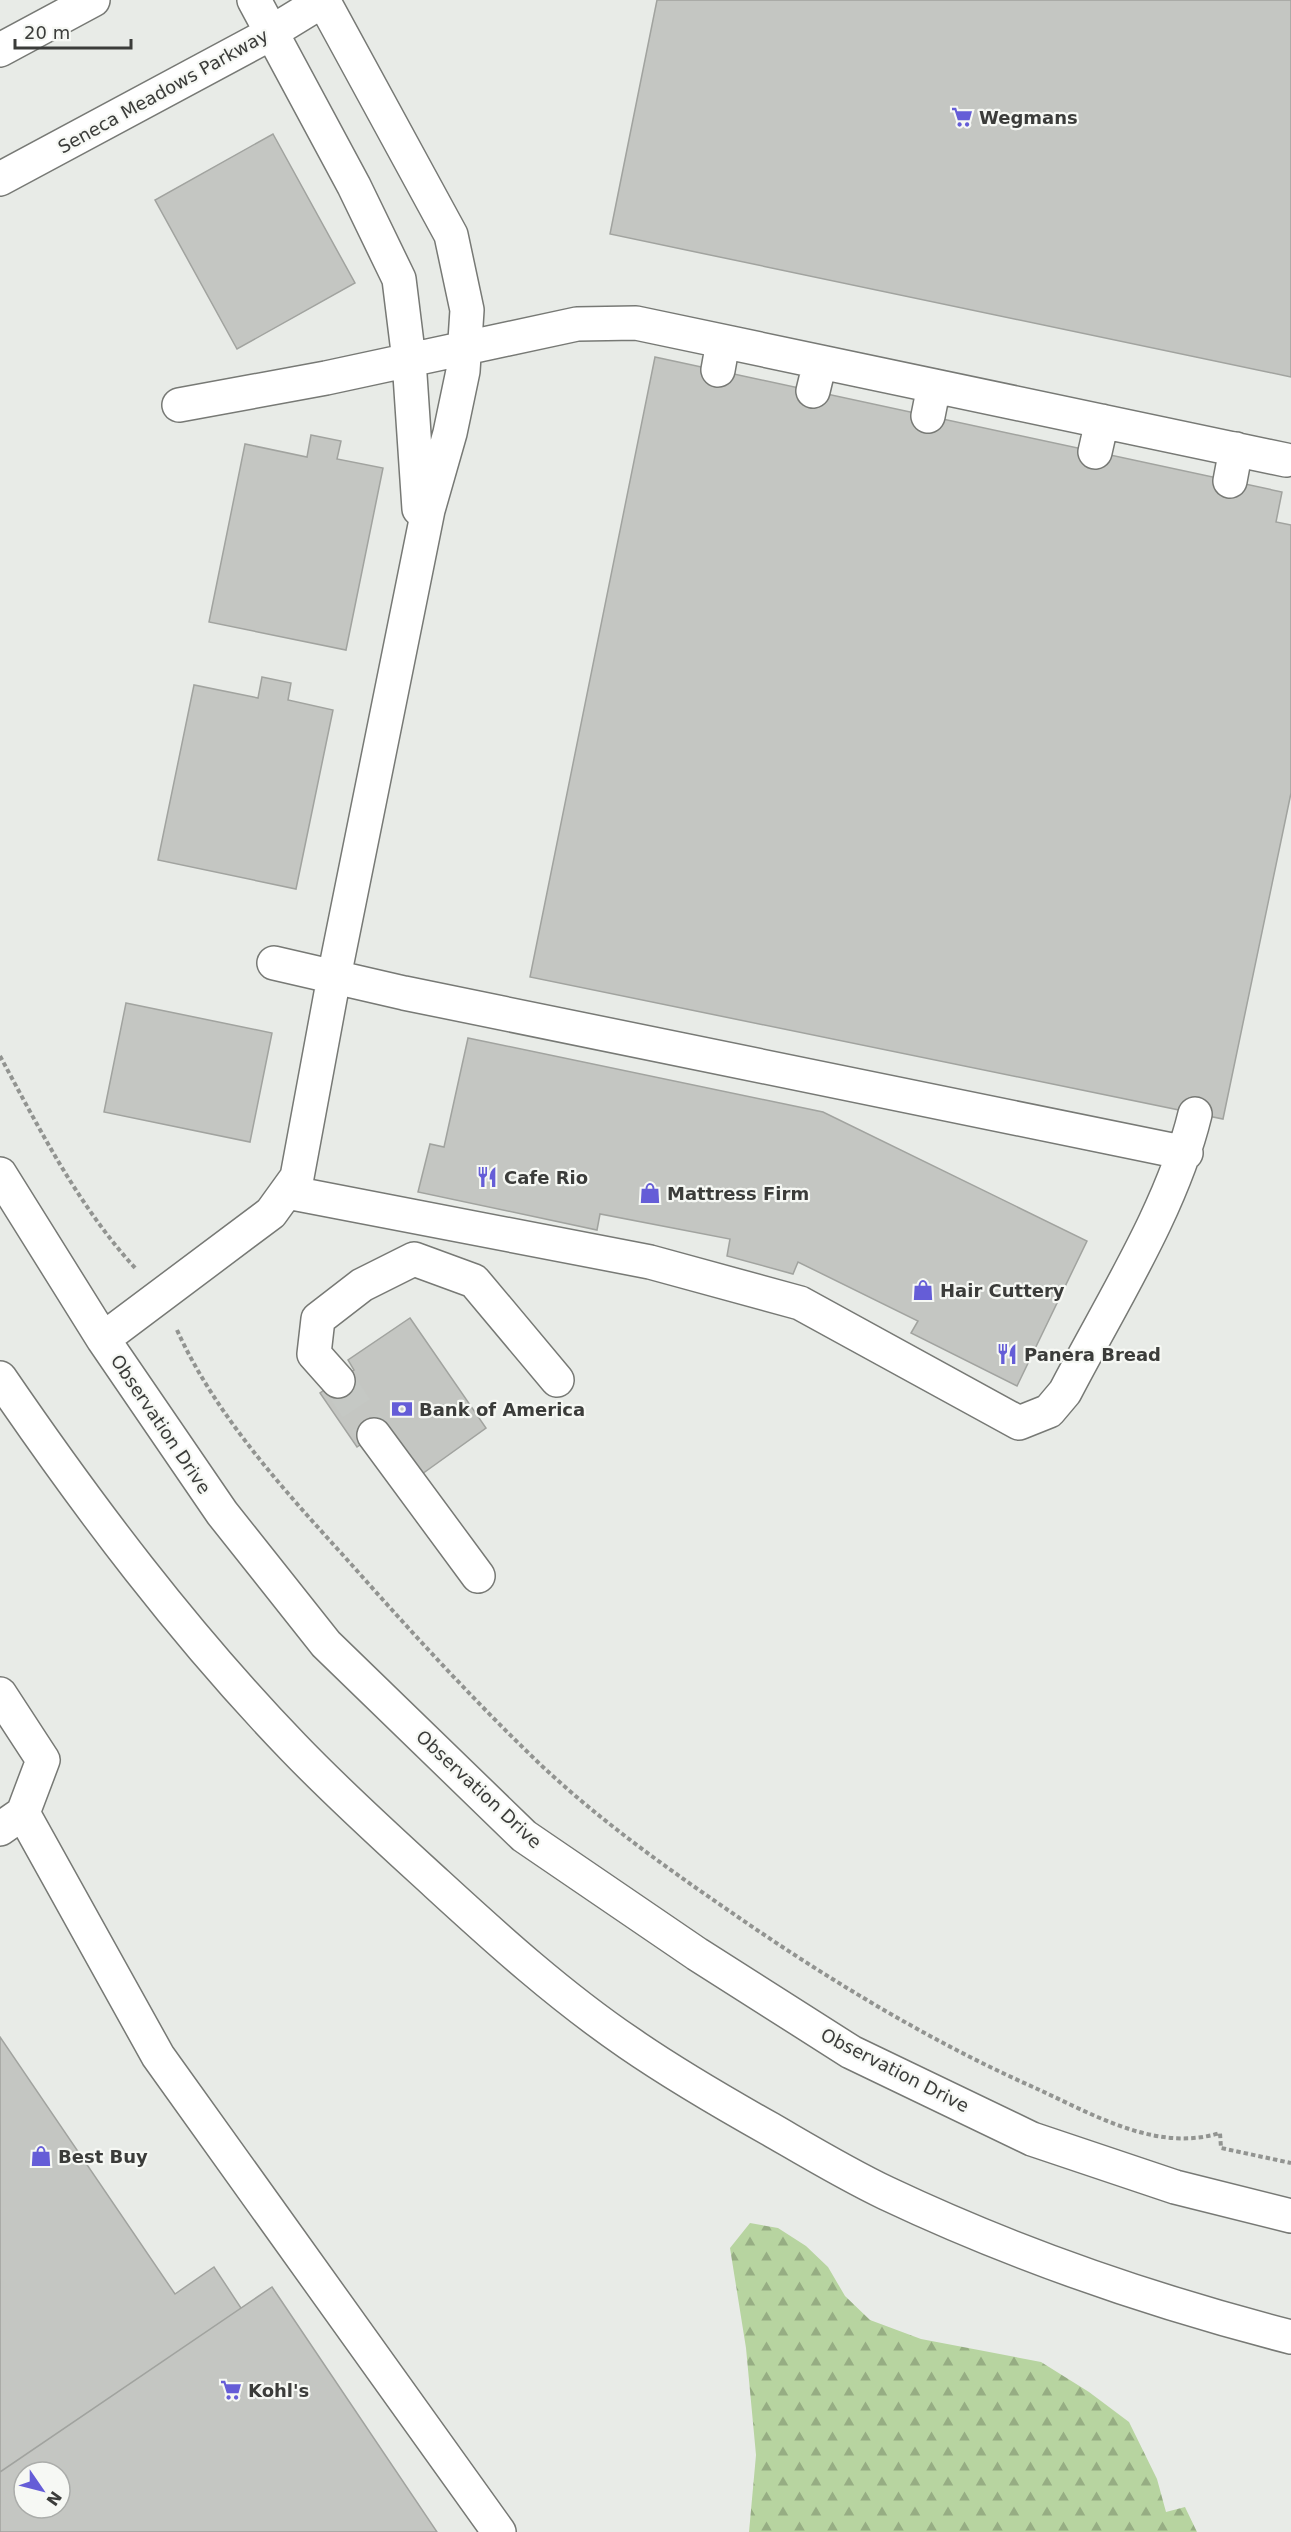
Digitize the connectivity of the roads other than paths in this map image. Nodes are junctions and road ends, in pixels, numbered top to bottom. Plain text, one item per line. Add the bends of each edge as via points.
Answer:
1 (93, 0) edge
2 (254, 0) edge
3 (324, 0) edge
4 (271, 33) junction
5 (0, 50) edge
6 (0, 179) edge
7 (465, 348) junction
8 (409, 360) junction
9 (179, 405) dead end
10 (1236, 449) junction
11 (1286, 460) dead end
12 (1230, 481) dead end
13 (421, 547) junction
14 (274, 963) dead end
15 (334, 977) junction
16 (1195, 1114) dead end
17 (1186, 1152) junction
18 (0, 1174) edge
19 (287, 1192) junction
20 (103, 1339) junction
21 (0, 1378) edge
22 (557, 1380) dead end
23 (338, 1381) tunnel mouth
24 (374, 1435) tunnel mouth
25 (478, 1576) dead end
26 (0, 1694) edge
27 (12, 1821) edge
28 (1291, 2216) edge
29 (1291, 2337) edge
30 (499, 2532) edge

1 - 5 street
2 - 4 street
3 - 4 street, Seneca Meadows Parkway
3 - 7 street via 451,235 467,310
4 - 6 street, Seneca Meadows Parkway
4 - 8 street via 399,279
7 - 8 street
7 - 10 street via 577,324 636,323 720,356 1098,436
7 - 13 street via 450,433
8 - 9 street
8 - 13 street
10 - 11 street
10 - 12 street
13 - 15 street
14 - 15 street
15 - 17 street
15 - 19 street via 297,1178
16 - 17 street
17 - 19 street via 1171,1189 1065,1392 1049,1411 1019,1423 800,1303 650,1262
18 - 20 street, Observation Drive
19 - 20 street via 271,1213
20 - 28 street, Observation Drive via 222,1513 326,1644 525,1836 697,1954 851,2052 1032,2139 1175,2187
21 - 29 street via 130,1558 294,1748 464,1908 548,1981 626,2041 805,2150 975,2234 1114,2287
22 - 23 street via 474,1281 414,1260 362,1285 318,1319 314,1354
24 - 25 street
26 - 27 street via 43,1760
27 - 30 street via 159,2056

